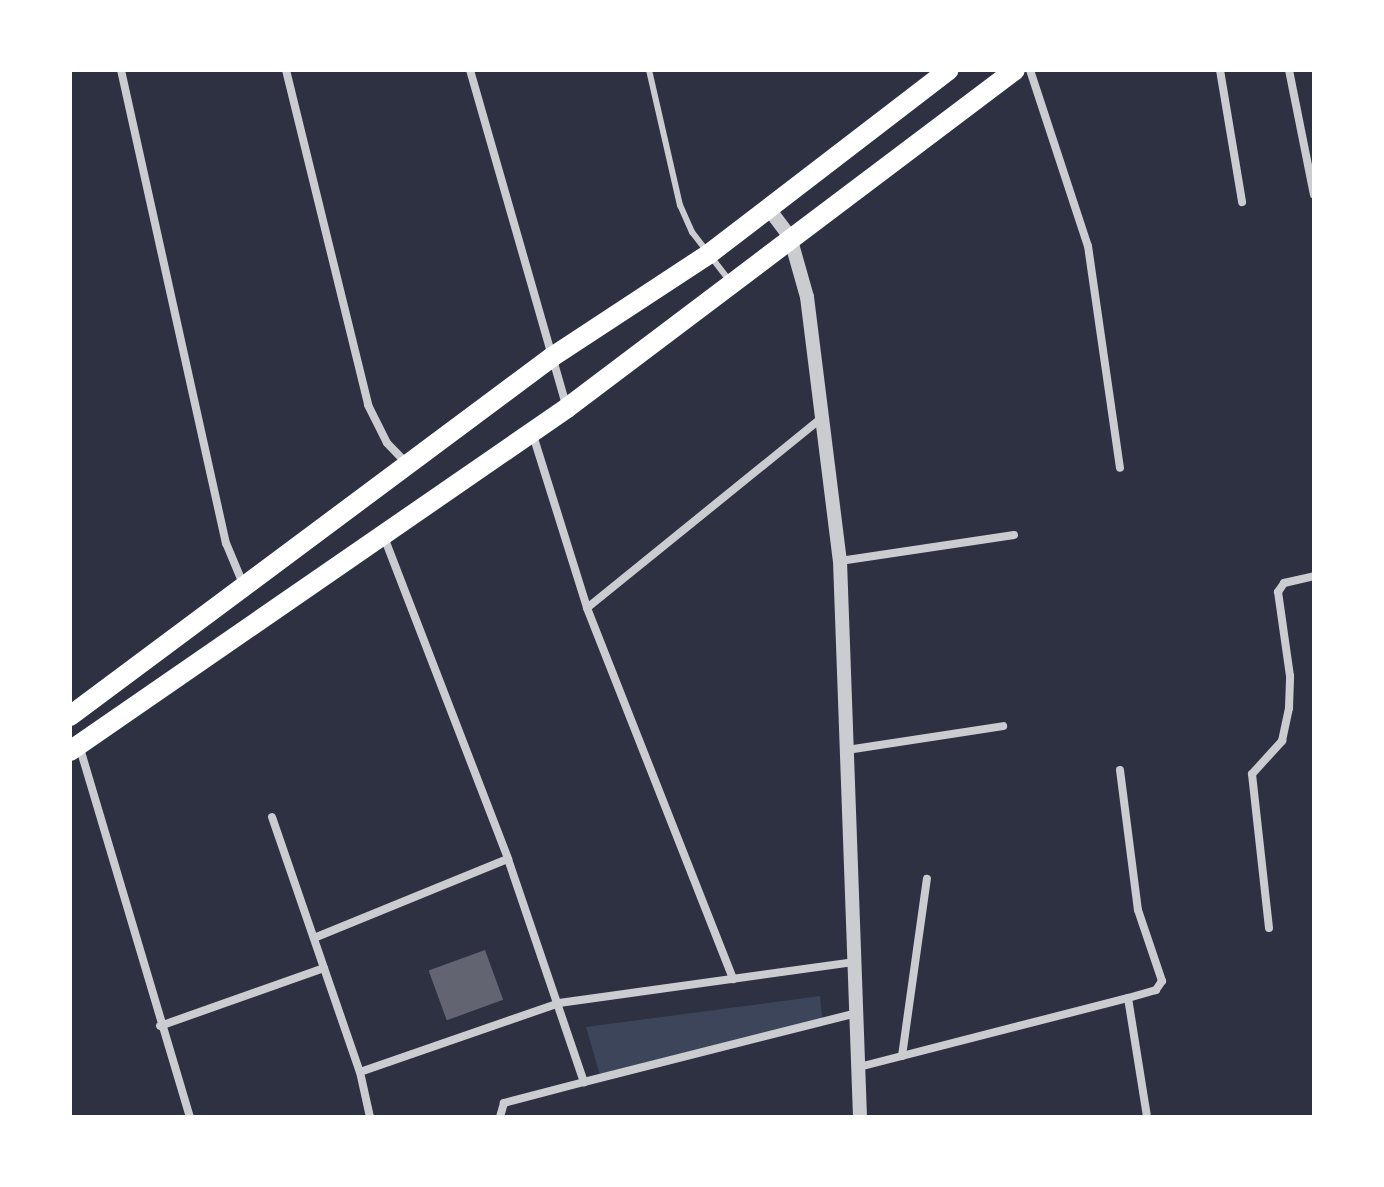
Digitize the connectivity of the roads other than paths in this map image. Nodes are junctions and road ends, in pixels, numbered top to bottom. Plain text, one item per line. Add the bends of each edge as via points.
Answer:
1 (121, 70) edge
2 (286, 70) edge
3 (470, 70) edge
4 (649, 70) edge
5 (949, 70) edge
6 (1015, 70) edge
7 (1030, 70) edge
8 (1220, 70) edge
9 (1289, 70) edge
10 (1314, 195) edge
11 (1242, 202) dead end
12 (769, 209) junction
13 (790, 237) junction
14 (709, 254) junction
15 (731, 283) junction
16 (552, 357) junction
17 (567, 408) junction
18 (825, 415) junction
19 (532, 432) junction
20 (409, 466) junction
21 (1120, 468) dead end
22 (382, 533) junction
23 (1014, 535) dead end
24 (840, 561) junction
25 (1314, 576) edge
26 (245, 587) junction
27 (587, 608) junction
28 (70, 716) edge
29 (1003, 726) dead end
30 (75, 747) edge
31 (847, 750) junction
32 (1120, 770) dead end
33 (272, 817) dead end
34 (508, 859) junction
35 (927, 879) dead end
36 (1269, 928) dead end
37 (314, 938) junction
38 (855, 962) junction
39 (324, 968) junction
40 (733, 979) junction
41 (1128, 998) junction
42 (559, 1003) junction
43 (857, 1013) junction
44 (160, 1026) junction
45 (902, 1056) junction
46 (859, 1067) junction
47 (360, 1072) junction
48 (584, 1082) junction
49 (190, 1117) edge
50 (370, 1117) edge
51 (500, 1117) edge
52 (860, 1117) edge
53 (1147, 1117) edge

1 - 26 street via 226,543
2 - 20 street via 368,405 387,443
3 - 16 street
4 - 14 lane via 673,186 692,232
5 - 12 main road
6 - 13 main road
7 - 21 street via 1088,246
8 - 11 street
9 - 10 street
12 - 13 street
12 - 14 main road
13 - 15 main road
13 - 18 street via 807,297
14 - 15 lane
14 - 16 main road
15 - 17 main road
16 - 17 street
16 - 20 main road
17 - 19 main road
18 - 24 street
18 - 27 street
19 - 22 main road
19 - 27 street
20 - 26 main road
22 - 30 main road
22 - 34 street
23 - 24 street
24 - 31 street
25 - 36 street via 1284,583 1278,592 1290,676 1289,708 1282,741 1252,774
26 - 28 main road
27 - 40 street
29 - 31 street
30 - 44 street
31 - 38 street
32 - 41 street via 1138,910 1162,981 1156,990
33 - 37 street
34 - 37 street
34 - 42 street
35 - 45 street
37 - 39 street
38 - 40 street
38 - 43 street
39 - 44 street
39 - 47 street
40 - 42 street
41 - 45 street
41 - 53 street
42 - 47 street
42 - 48 street
43 - 46 street
43 - 48 street
44 - 49 street
45 - 46 street
46 - 52 street
47 - 50 street
48 - 51 street via 504,1103

